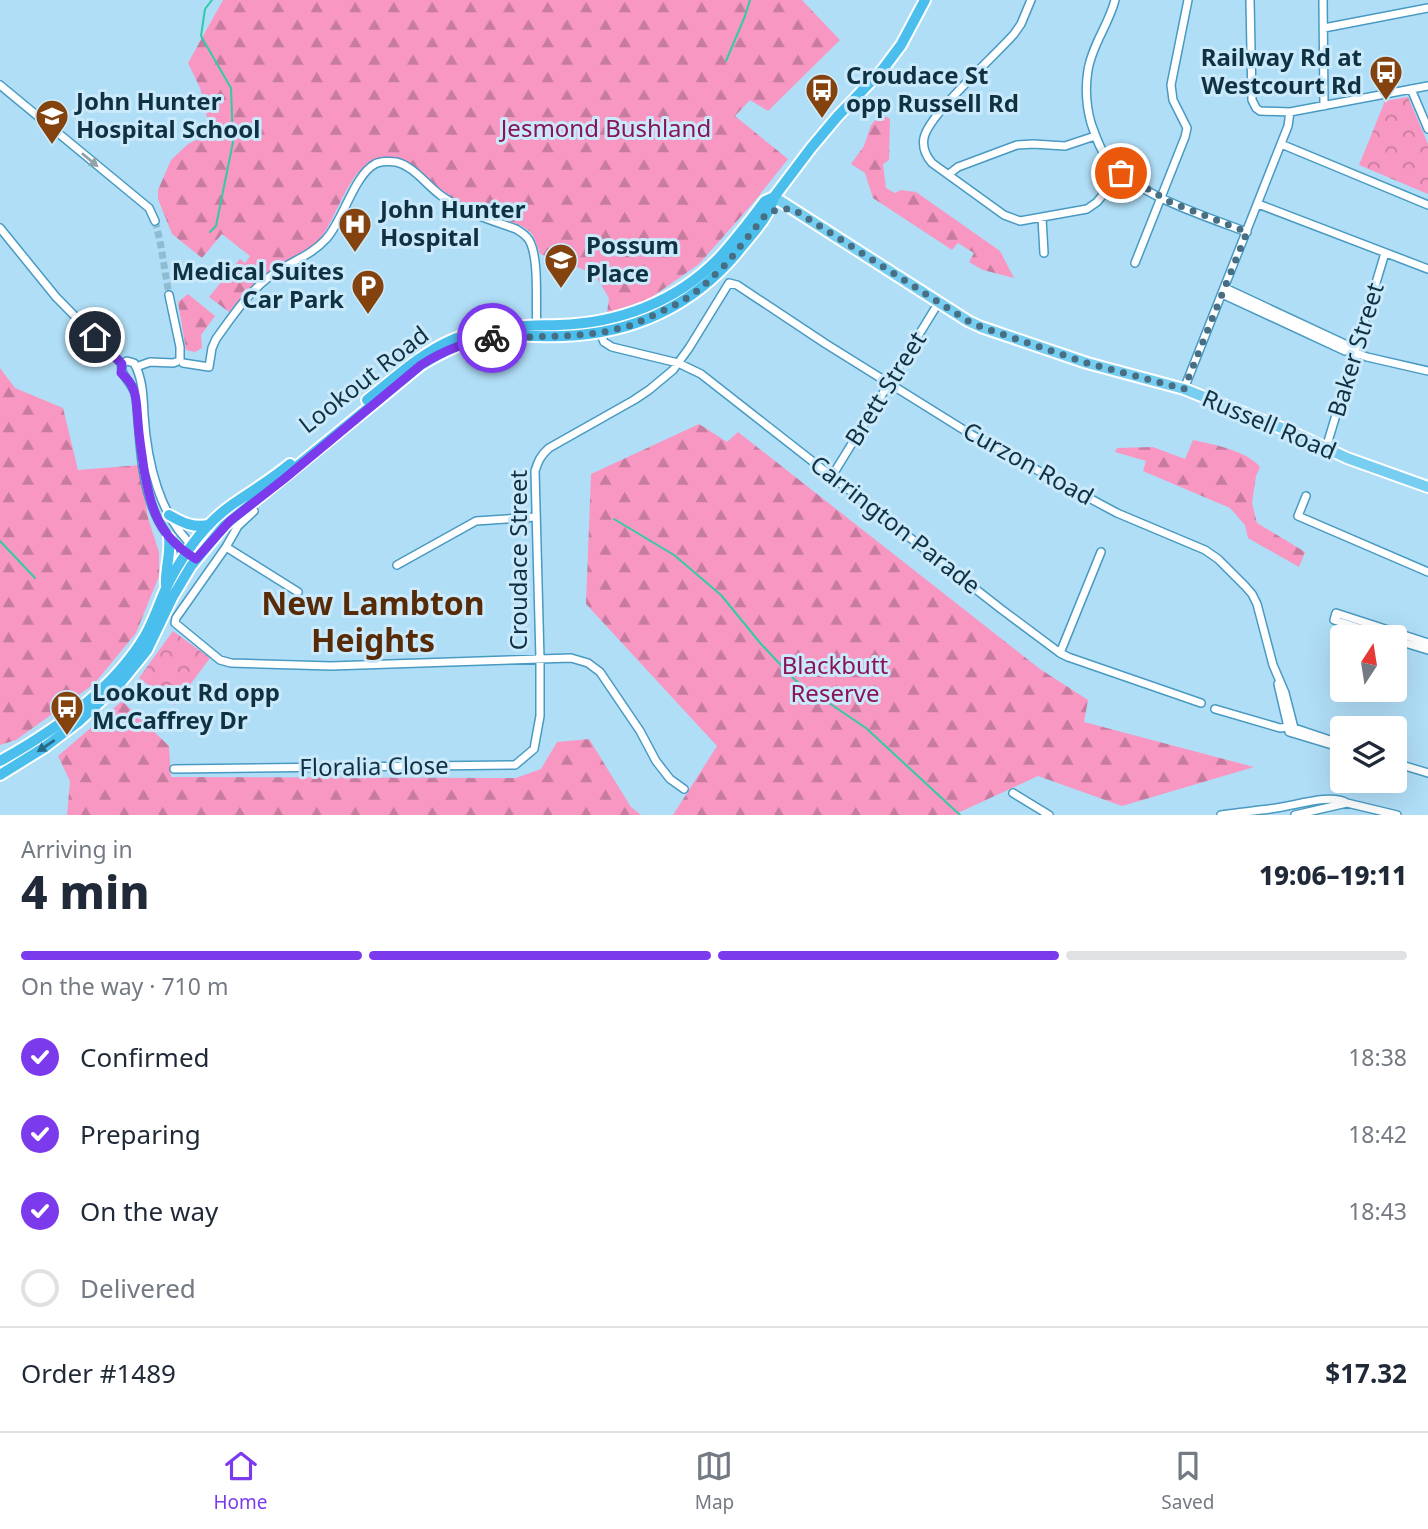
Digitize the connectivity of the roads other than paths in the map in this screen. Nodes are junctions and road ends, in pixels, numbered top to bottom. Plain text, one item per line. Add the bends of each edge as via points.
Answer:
1 (925, 0) edge
2 (1031, 0) edge
3 (1115, 0) edge
4 (1188, 0) edge
5 (1250, 0) edge
6 (1323, 0) edge
7 (1428, 8) edge
8 (1324, 28) junction
9 (0, 85) edge
10 (1428, 86) edge
11 (1411, 89) junction
12 (1324, 106) junction
13 (1290, 112) junction
14 (1428, 129) edge
15 (1095, 136) junction
16 (1281, 144) junction
17 (1121, 173) junction
18 (949, 174) junction
19 (774, 197) junction
20 (1161, 198) junction
21 (1258, 204) junction
22 (1428, 205) edge
23 (793, 209) junction
24 (767, 213) junction
25 (1042, 218) junction
26 (155, 221) tunnel mouth
27 (0, 228) edge
28 (1247, 232) junction
29 (1044, 253) dead end
30 (1385, 253) junction
31 (1136, 262) dead end
32 (1428, 269) edge
33 (729, 283) joint
34 (1224, 291) junction
35 (169, 295) tunnel mouth
36 (939, 302) junction
37 (537, 331) junction
38 (600, 333) junction
39 (1352, 351) junction
40 (180, 361) junction
41 (678, 363) junction
42 (122, 364) junction
43 (136, 369) junction
44 (1428, 371) edge
45 (126, 377) junction
46 (890, 383) junction
47 (1184, 389) junction
48 (1326, 448) junction
49 (832, 475) junction
50 (1428, 487) edge
51 (1306, 496) dead end
52 (254, 511) dead end
53 (169, 514) junction
54 (536, 517) junction
55 (209, 525) junction
56 (169, 538) junction
57 (226, 547) junction
58 (1101, 552) dead end
59 (194, 553) junction
60 (397, 565) dead end
61 (1428, 572) edge
62 (180, 583) junction
63 (298, 592) dead end
64 (169, 593) junction
65 (189, 600) junction
66 (1350, 625) edge
67 (1373, 625) edge
68 (1407, 636) edge
69 (1428, 643) edge
70 (1407, 644) edge
71 (1428, 650) edge
72 (1060, 653) junction
73 (540, 659) junction
74 (1201, 703) dead end
75 (1215, 709) dead end
76 (540, 716) joint
77 (1291, 727) junction
78 (1330, 743) edge
79 (0, 761) edge
80 (1407, 766) edge
81 (174, 769) dead end
82 (1428, 773) edge
83 (0, 775) edge
84 (684, 789) dead end
85 (1013, 793) dead end
86 (1347, 803) junction
87 (1049, 815) edge
88 (1221, 815) edge
89 (1295, 815) edge
90 (1397, 815) edge

1 - 19 highway via 901,46
2 - 18 street via 1014,34 925,133 926,156
3 - 15 street via 1087,73 1086,101
4 - 20 street via 1171,85 1186,131
5 - 13 street via 1253,104 1261,111
6 - 8 street
7 - 8 street
8 - 12 street
9 -> 26 street via 149,208
10 - 11 street
11 - 12 street
11 - 14 street
12 - 13 street
13 - 16 street
15 - 17 street
15 - 18 street via 1065,146 1017,145
16 - 21 street
16 - 22 street
17 - 20 street
17 - 25 street via 1092,206
18 - 25 street via 1009,218
19 - 23 main road, Russell Road
19 - 24 highway, Lookout Road
19 - 37 highway, Lookout Road via 765,201 718,259 679,291 632,314
20 - 28 street
20 - 31 street
21 - 28 street
21 - 30 street
23 - 24 main road
23 - 36 main road, Russell Road
24 - 38 highway, Lookout Road via 700,289 633,325
25 - 29 street
27 - 42 street via 56,297
28 - 34 street
30 - 32 street
30 - 39 street, Baker Street
33 - 41 street, Croudace Street
33 - 46 street, Curzon Road
34 - 39 street
34 - 47 street
35 - 40 street
36 - 46 street, Brett Street
36 - 47 main road, Russell Road via 987,330
37 - 38 highway, Lookout Road
37 - 40 street via 534,256 529,239 442,197 403,165 376,163 362,175 326,239 253,292 216,339 209,366
37 - 55 highway, Lookout Road via 503,326 435,348
37 - 59 highway, Lookout Road via 479,339 421,365
38 - 41 street, Carrington Parade via 612,347
39 - 44 street
39 - 48 street, Baker Street
40 - 43 street via 150,362
41 - 49 street, Carrington Parade via 701,374
41 - 54 street, Croudace Street via 634,400 542,454 535,471
42 - 43 street via 130,361
42 - 45 street
43 - 45 street
43 - 53 street via 144,396 150,463
45 - 56 street via 135,390 151,504
46 - 49 street, Brett Street
46 - 77 street, Curzon Road via 972,435 1117,513 1205,550 1230,569 1257,604
47 - 48 main road, Russell Road
48 - 50 main road, Russell Road
49 - 72 street, Carrington Parade
51 - 61 street via 1298,516
52 - 57 street
53 - 55 highway via 190,526
53 - 59 street
54 - 60 street via 476,522
54 - 73 street, Croudace Street
55 - 59 highway, Lookout Road
56 - 59 street
56 - 64 highway
57 - 63 street
57 - 65 street
58 - 72 street
59 - 62 highway, Lookout Road
59 - 64 highway, Lookout Road
62 - 64 highway, Lookout Road
62 - 65 street
64 - 65 street
64 - 79 highway, Lookout Road via 128,662 106,686 56,726
64 -> 83 highway, Lookout Road via 146,650 121,682 67,731
65 - 73 street via 175,623 220,660 231,663 331,666
66 - 67 street via 1334,620 1336,613
68 - 69 street
70 - 71 street
72 - 74 street, Carrington Parade
73 - 76 street, Croudace Street
73 - 84 street via 571,658 600,672 656,761
75 - 77 street via 1280,728
76 - 81 street, Floralia Close via 534,749 515,765
77 - 78 street via 1289,732
80 - 82 street
85 - 87 street
86 - 88 street via 1319,800
86 - 89 street
86 - 90 street

